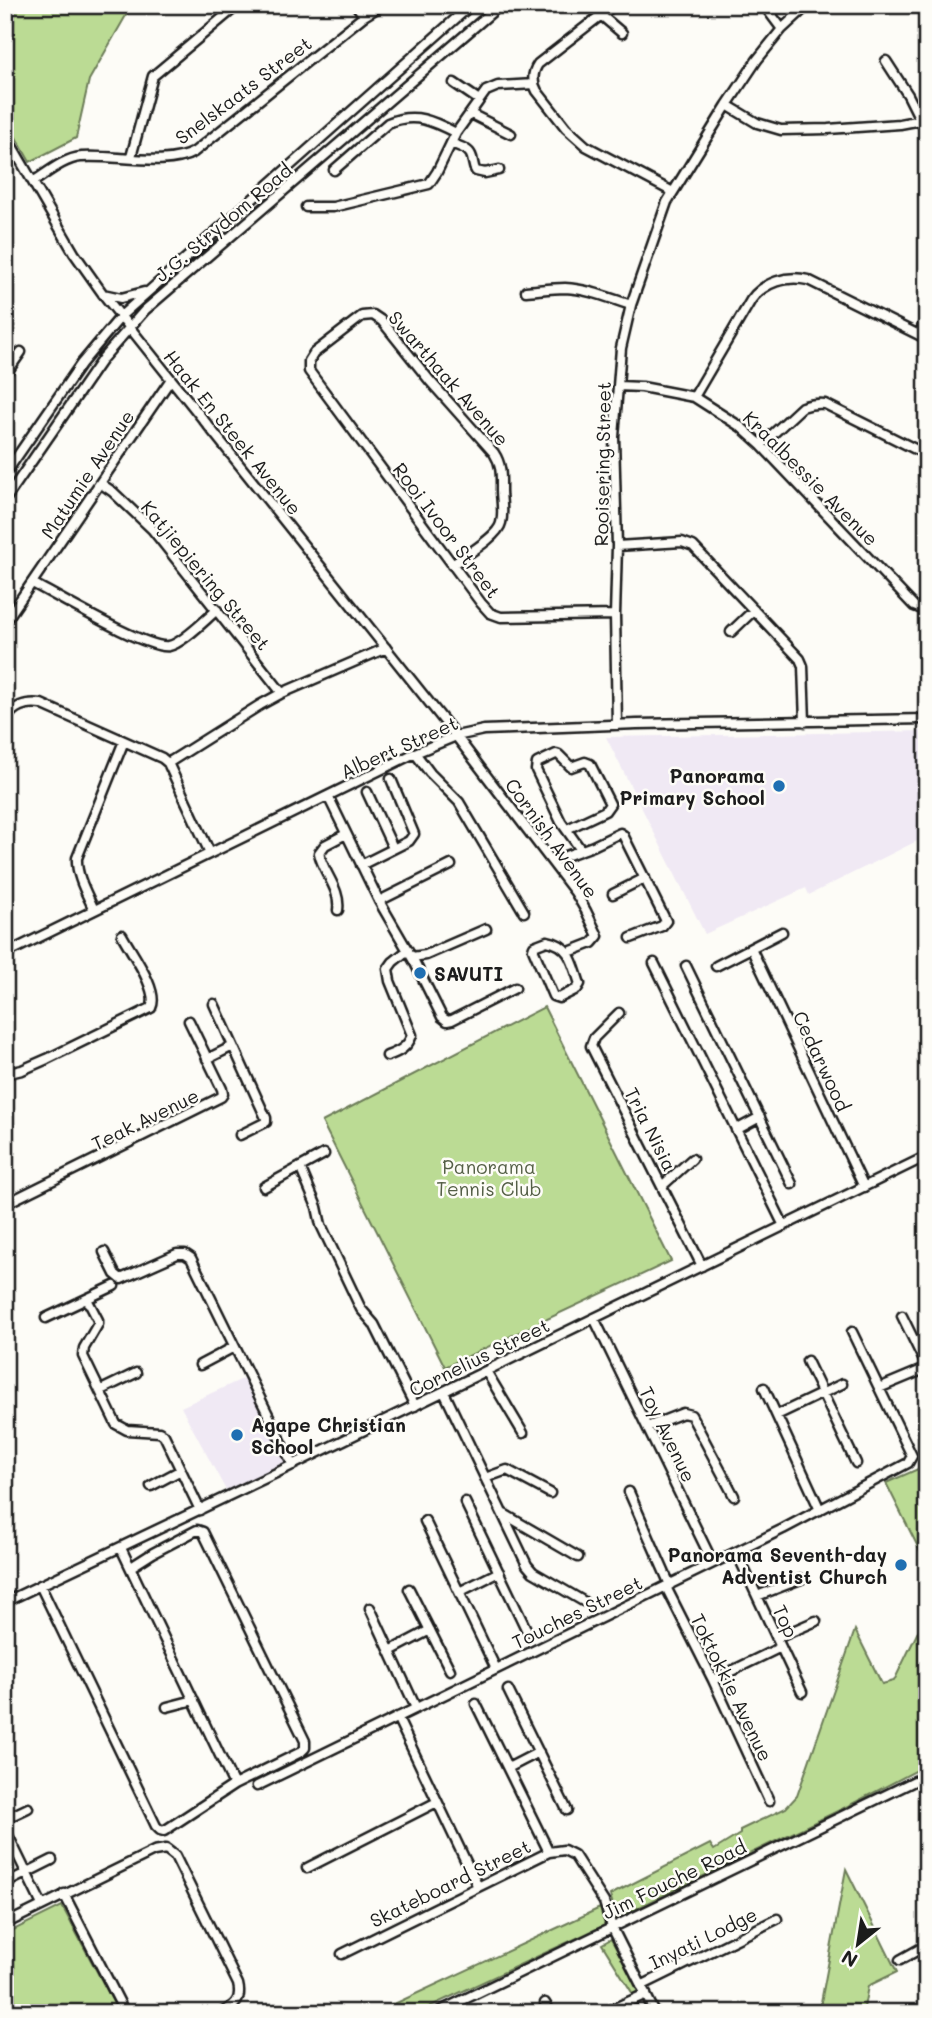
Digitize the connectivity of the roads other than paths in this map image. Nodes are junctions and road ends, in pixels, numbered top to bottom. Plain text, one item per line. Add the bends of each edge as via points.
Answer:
1 (238, 5) edge
2 (356, 5) edge
3 (382, 5) edge
4 (471, 5) edge
5 (500, 5) edge
6 (614, 5) edge
7 (764, 5) edge
8 (808, 5) edge
9 (364, 16) junction
10 (602, 16) junction
11 (782, 29) junction
12 (622, 33) dead end
13 (886, 61) dead end
14 (454, 83) dead end
15 (534, 84) junction
16 (479, 100) junction
17 (727, 104) junction
18 (471, 114) junction
19 (921, 120) junction
20 (456, 133) junction
21 (927, 133) edge
22 (5, 134) edge
23 (511, 134) dead end
24 (451, 143) junction
25 (131, 157) junction
26 (334, 170) dead end
27 (499, 170) dead end
28 (33, 182) junction
29 (673, 192) junction
30 (306, 207) dead end
31 (151, 289) junction
32 (526, 291) dead end
33 (103, 294) junction
34 (631, 305) junction
35 (122, 315) junction
36 (927, 317) edge
37 (130, 326) junction
38 (923, 337) edge
39 (21, 352) dead end
40 (308, 364) joint
41 (5, 375) edge
42 (172, 379) junction
43 (618, 386) junction
44 (694, 397) junction
45 (761, 445) junction
46 (927, 455) edge
47 (5, 474) edge
48 (100, 483) junction
49 (5, 500) edge
50 (617, 546) junction
51 (452, 565) junction
52 (32, 583) junction
53 (216, 610) junction
54 (754, 610) junction
55 (927, 611) edge
56 (615, 615) junction
57 (5, 622) edge
58 (731, 632) dead end
59 (386, 648) junction
60 (282, 693) junction
61 (927, 719) edge
62 (5, 720) edge
63 (805, 722) junction
64 (617, 725) junction
65 (456, 736) junction
66 (124, 741) junction
67 (415, 753) junction
68 (168, 763) junction
69 (391, 779) dead end
70 (367, 792) dead end
71 (328, 796) junction
72 (566, 829) junction
73 (346, 834) junction
74 (393, 848) junction
75 (582, 850) junction
76 (210, 853) junction
77 (552, 861) junction
78 (361, 865) junction
79 (452, 865) dead end
80 (645, 878) junction
81 (613, 894) dead end
82 (379, 901) junction
83 (94, 910) junction
84 (338, 910) dead end
85 (524, 912) dead end
86 (486, 929) dead end
87 (782, 932) dead end
88 (122, 935) dead end
89 (632, 938) dead end
90 (751, 948) junction
91 (569, 952) junction
92 (5, 954) edge
93 (412, 957) junction
94 (654, 963) dead end
95 (686, 966) dead end
96 (716, 966) dead end
97 (515, 988) dead end
98 (214, 1004) dead end
99 (619, 1013) dead end
100 (189, 1021) dead end
101 (233, 1046) junction
102 (387, 1056) dead end
103 (208, 1059) junction
104 (5, 1074) edge
105 (760, 1117) junction
106 (736, 1129) junction
107 (240, 1135) dead end
108 (324, 1154) dead end
109 (927, 1156) edge
110 (692, 1159) dead end
111 (300, 1167) junction
112 (792, 1184) dead end
113 (663, 1186) junction
114 (264, 1187) dead end
115 (863, 1187) junction
116 (5, 1205) edge
117 (784, 1226) junction
118 (104, 1252) dead end
119 (702, 1266) junction
120 (114, 1286) dead end
121 (87, 1299) junction
122 (902, 1316) dead end
123 (46, 1318) dead end
124 (594, 1318) junction
125 (852, 1332) dead end
126 (234, 1346) junction
127 (807, 1361) dead end
128 (200, 1365) dead end
129 (927, 1367) edge
130 (486, 1371) junction
131 (136, 1373) dead end
132 (842, 1384) dead end
133 (764, 1388) dead end
134 (879, 1388) junction
135 (101, 1390) junction
136 (444, 1392) junction
137 (822, 1394) junction
138 (415, 1406) junction
139 (778, 1415) junction
140 (646, 1427) junction
141 (523, 1433) dead end
142 (856, 1463) dead end
143 (293, 1465) junction
144 (181, 1471) junction
145 (485, 1478) junction
146 (151, 1486) dead end
147 (629, 1492) dead end
148 (550, 1493) dead end
149 (734, 1496) dead end
150 (465, 1502) dead end
151 (200, 1510) junction
152 (820, 1510) junction
153 (504, 1514) junction
154 (425, 1521) dead end
155 (121, 1548) junction
156 (578, 1557) dead end
157 (713, 1563) junction
158 (742, 1564) dead end
159 (131, 1567) junction
160 (499, 1572) junction
161 (801, 1579) dead end
162 (40, 1585) junction
163 (668, 1586) junction
164 (409, 1589) dead end
165 (459, 1592) junction
166 (757, 1596) junction
167 (583, 1601) dead end
168 (5, 1602) edge
169 (370, 1608) dead end
170 (816, 1621) dead end
171 (430, 1630) junction
172 (527, 1631) dead end
173 (777, 1638) junction
174 (781, 1647) junction
175 (390, 1651) junction
176 (496, 1669) junction
177 (450, 1670) dead end
178 (713, 1680) junction
179 (508, 1690) dead end
180 (802, 1692) dead end
181 (194, 1700) junction
182 (477, 1704) dead end
183 (167, 1707) dead end
184 (416, 1707) junction
185 (397, 1717) junction
186 (539, 1752) junction
187 (508, 1768) junction
188 (927, 1775) edge
189 (234, 1786) junction
190 (257, 1786) dead end
191 (769, 1801) dead end
192 (437, 1802) junction
193 (27, 1808) dead end
194 (567, 1810) dead end
195 (5, 1819) edge
196 (5, 1829) edge
197 (549, 1852) junction
198 (52, 1860) dead end
199 (307, 1868) dead end
200 (26, 1873) junction
201 (8, 1882) dead end
202 (478, 1887) junction
203 (64, 1894) junction
204 (42, 1905) junction
205 (778, 1919) dead end
206 (5, 1924) edge
207 (612, 1927) junction
208 (927, 1945) edge
209 (342, 1954) dead end
210 (900, 1961) dead end
211 (644, 1990) junction
212 (545, 2003) dead end
213 (125, 2013) edge
214 (221, 2013) edge
215 (436, 2013) edge
216 (551, 2013) edge
217 (604, 2013) edge
218 (656, 2013) edge

1 - 25 street via 153,76
2 - 9 street
3 - 9 street, Snelskaats Street
4 - 31 street, J.G. Strydom Road
5 - 37 street, J.G. Strydom Road
6 - 10 street
7 - 11 street
8 - 11 street, Rooisering Street
9 - 25 street, Snelskaats Street via 194,152 174,159
10 - 12 street
10 - 15 street via 538,64
11 - 17 street, Rooisering Street
13 - 19 street
14 - 16 street
15 - 16 street via 490,88
15 - 29 street via 566,128 586,146
16 - 18 street
17 - 19 street via 757,123 781,130
17 - 29 street, Rooisering Street
18 - 20 street
18 - 23 street
19 - 21 street
20 - 24 street
20 - 26 street via 424,118 397,120
22 - 28 street, Haak En Steek Avenue
24 - 27 street via 469,152 476,172
24 - 30 street via 434,178 425,186 334,207
25 - 28 street, Snelskaats Street via 79,157
28 - 33 street, Haak En Steek Avenue
29 - 34 street, Rooisering Street
31 - 33 street via 124,298
31 - 35 street, J.G. Strydom Road
32 - 34 street via 565,288
33 - 35 street, Haak En Steek Avenue
34 - 43 street, Rooisering Street
35 - 37 street, Haak En Steek Avenue
35 - 47 street, J.G. Strydom Road via 81,364
36 - 38 street
37 - 42 street, Haak En Steek Avenue
37 - 49 street, J.G. Strydom Road
38 - 44 street via 808,281 774,282 758,290 751,300
39 - 41 street
40 - 51 street, Rooi Ivoor Street
40 - 51 street, Swarthaak Avenue via 314,353 357,318 373,316 494,453 500,468 500,527
42 - 48 street, Matumie Avenue
42 - 59 street, Haak En Steek Avenue
43 - 44 street, Kraalbessie Avenue
43 - 50 street, Rooisering Street via 614,437
44 - 45 street, Kraalbessie Avenue
45 - 46 street via 802,407 825,404
45 - 55 street, Kraalbessie Avenue via 907,598
48 - 52 street, Matumie Avenue
48 - 53 street, Katjiepiering Street via 146,523
50 - 54 street via 690,544
50 - 56 street, Rooisering Street
51 - 56 street, Rooi Ivoor Street via 496,616
52 - 53 street via 157,645 174,645
52 - 57 street, Matumie Avenue
53 - 60 street, Katjiepiering Street
54 - 58 street
54 - 63 street via 801,662
56 - 64 street, Rooisering Street
59 - 60 street
59 - 65 street, Haak En Steek Avenue
60 - 68 street
61 - 63 street, Albert Street
62 - 66 street via 24,704 41,704
63 - 64 street, Albert Street
64 - 65 street, Albert Street via 484,730
65 - 67 street, Albert Street
65 - 77 street, Cornish Avenue
66 - 68 street
66 - 83 street via 77,858
67 - 71 street, Albert Street
67 - 85 street via 459,802
68 - 76 street
69 - 74 street via 414,831 411,839
70 - 74 street
71 - 73 street
71 - 76 street, Albert Street
72 - 72 street via 536,769 537,763 556,754 571,767 590,764 610,804 605,811
72 - 75 street
73 - 78 street
73 - 84 street via 324,845 319,853 339,897
74 - 78 street
75 - 77 street
75 - 80 street via 622,834
76 - 83 street, Albert Street
77 - 91 street, Cornish Avenue via 583,904 597,934 592,943
78 - 82 street
79 - 82 street
80 - 81 street
80 - 89 street via 666,920
82 - 93 street
83 - 92 street, Albert Street
86 - 93 street
87 - 90 street
88 - 104 street via 152,989 151,1008 47,1059
90 - 96 street
90 - 115 street, Cedarwood
91 - 91 street via 550,941 533,948 556,998 580,984
93 - 97 street via 447,1021
93 - 102 street via 393,962 388,970 412,1035 403,1049
94 - 106 street
95 - 105 street
98 - 101 street
99 - 113 street, Tria Nisia via 591,1046
100 - 103 street, Teak Avenue
101 - 103 street
101 - 107 street via 266,1118
103 - 116 street, Teak Avenue via 223,1094 216,1101
105 - 106 street
105 - 112 street
106 - 117 street
108 - 111 street
109 - 115 street, Cornelius Street
110 - 113 street
111 - 114 street
111 - 138 street via 361,1309 374,1324
113 - 119 street, Tria Nisia
115 - 117 street, Cornelius Street
117 - 119 street, Cornelius Street
118 - 126 street via 121,1279 177,1254 191,1258
119 - 124 street, Cornelius Street
120 - 121 street
121 - 123 street
121 - 135 street via 98,1324 83,1356
122 - 129 street
124 - 130 street, Cornelius Street
124 - 140 street, Toy Avenue
125 - 134 street
126 - 128 street
126 - 143 street
127 - 137 street
129 - 134 street
130 - 136 street, Cornelius Street
130 - 141 street
131 - 135 street
132 - 137 street
133 - 139 street
134 - 152 street, Touches Street via 912,1456 908,1463
135 - 144 street via 116,1424 127,1430 163,1434
136 - 138 street, Cornelius Street
136 - 145 street
137 - 139 street
137 - 142 street
138 - 143 street, Cornelius Street
139 - 152 street
140 - 149 street via 683,1413 691,1415
140 - 157 street, Toy Avenue
143 - 151 street, Cornelius Street
144 - 146 street
144 - 151 street
145 - 148 street via 507,1470
145 - 153 street
147 - 163 street, Toktokkie Avenue
150 - 160 street
151 - 155 street, Cornelius Street
152 - 157 street, Touches Street
153 - 156 street
153 - 167 street via 530,1569
154 - 165 street
155 - 159 street
155 - 162 street, Cornelius Street
157 - 163 street, Touches Street
158 - 166 street, Top
159 - 181 street
159 - 189 street via 197,1530 203,1532 305,1741 302,1752
160 - 165 street
160 - 172 street
161 - 166 street
162 - 168 street, Cornelius Street
162 - 189 street via 159,1830
163 - 176 street, Touches Street
163 - 178 street, Toktokkie Avenue
164 - 171 street
165 - 176 street
166 - 173 street, Top
169 - 175 street
170 - 173 street
171 - 175 street
171 - 177 street
173 - 174 street, Top
174 - 178 street
174 - 180 street, Top
175 - 184 street
176 - 184 street, Touches Street
178 - 191 street, Toktokkie Avenue
179 - 186 street
181 - 183 street
181 - 189 street
182 - 187 street
184 - 185 street, Touches Street
185 - 190 street, Touches Street
185 - 192 street
186 - 187 street
186 - 194 street
187 - 197 street
188 - 207 street, Jim Fouche Road
192 - 199 street
192 - 202 street
193 - 195 street
196 - 200 street
197 - 202 street, Skateboard Street
197 - 207 street, Skateboard Street via 564,1850 574,1855 604,1902
198 - 200 street
200 - 201 street
200 - 204 street
202 - 209 street, Skateboard Street
203 - 204 street
203 - 213 street
203 - 214 street via 166,1849 175,1856 238,1984 237,2003
204 - 206 street
205 - 211 street, Inyati Lodge
207 - 211 street
207 - 215 street, Jim Fouche Road
208 - 210 street
211 - 217 street, Inyati Lodge
211 - 218 street
212 - 216 street

